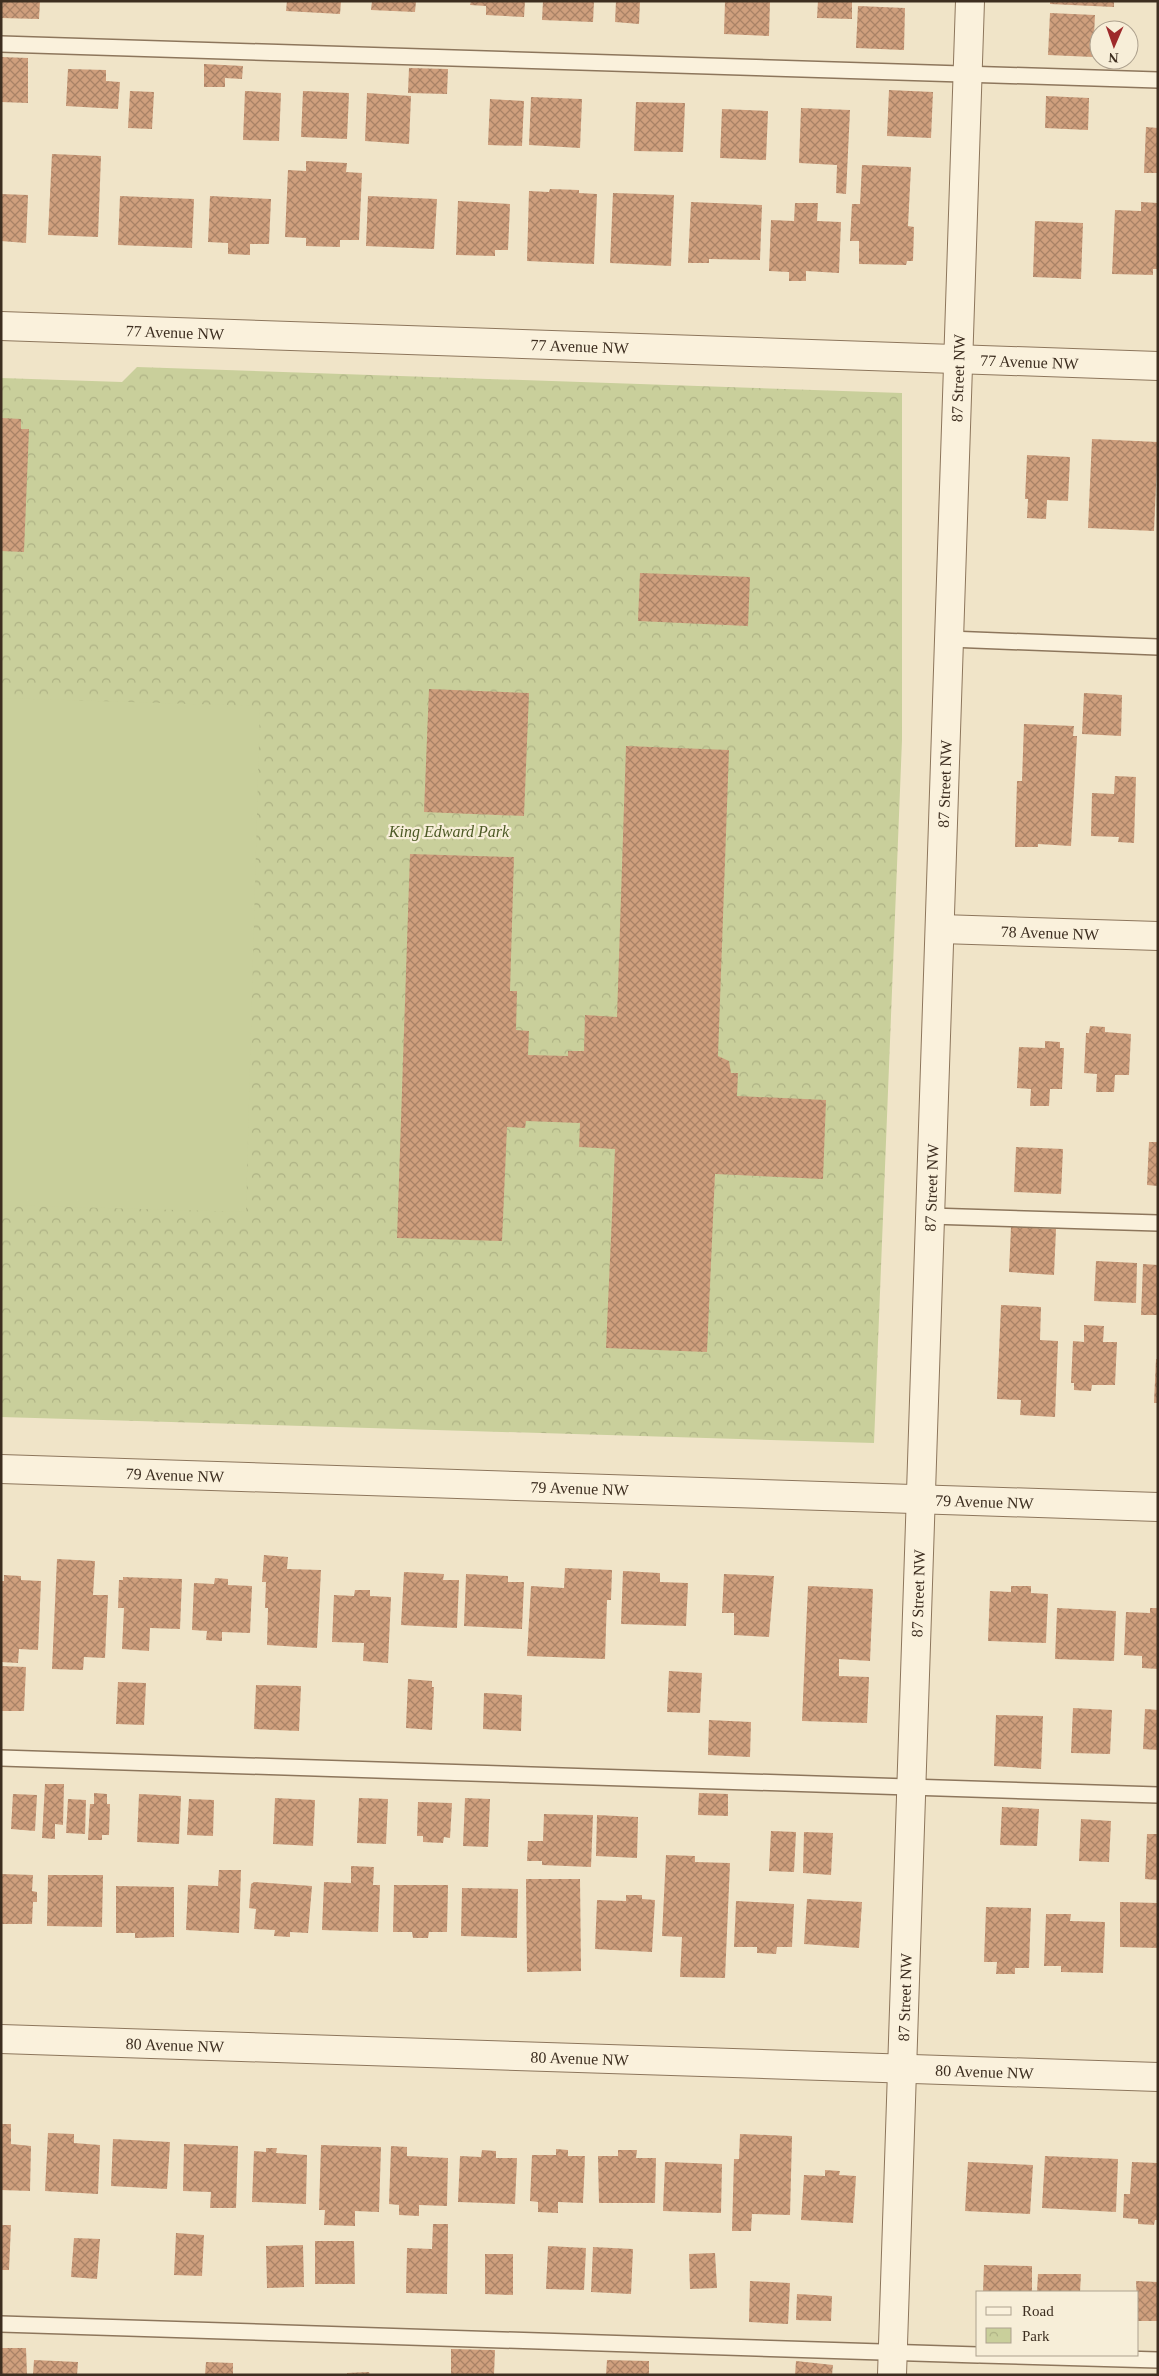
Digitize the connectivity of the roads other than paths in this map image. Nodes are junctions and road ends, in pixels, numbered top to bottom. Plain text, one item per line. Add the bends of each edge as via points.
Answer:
1 (970, 1) edge
2 (1, 44) edge
3 (968, 74) junction
4 (1158, 80) edge
5 (1, 326) edge
6 (958, 359) junction
7 (1158, 366) edge
8 (949, 640) junction
9 (1158, 647) edge
10 (941, 929) junction
11 (1158, 936) edge
12 (930, 1216) junction
13 (1158, 1223) edge
14 (1, 1469) edge
15 (921, 1499) junction
16 (1158, 1507) edge
17 (1, 1758) edge
18 (911, 1786) junction
19 (1158, 1795) edge
20 (1, 2040) edge
21 (902, 2068) junction
22 (1158, 2077) edge
23 (1, 2324) edge
24 (976, 2355) edge
25 (1015, 2356) edge
26 (1158, 2360) edge
27 (892, 2364) edge

1 - 3 street, 87 Street NW
2 - 3 lane
3 - 4 lane
3 - 6 street, 87 Street NW
5 - 6 street, 77 Avenue NW
6 - 7 street, 77 Avenue NW
6 - 8 street, 87 Street NW
8 - 9 lane
8 - 10 street, 87 Street NW
10 - 11 street, 78 Avenue NW
10 - 12 street, 87 Street NW
12 - 13 lane
12 - 15 street, 87 Street NW
14 - 15 street, 79 Avenue NW
15 - 16 street, 79 Avenue NW
15 - 18 street, 87 Street NW
17 - 18 lane
18 - 19 lane
18 - 21 street, 87 Street NW
20 - 21 street, 80 Avenue NW
21 - 22 street, 80 Avenue NW
21 - 27 street, 87 Street NW
23 - 27 lane
24 - 27 lane
25 - 26 lane

